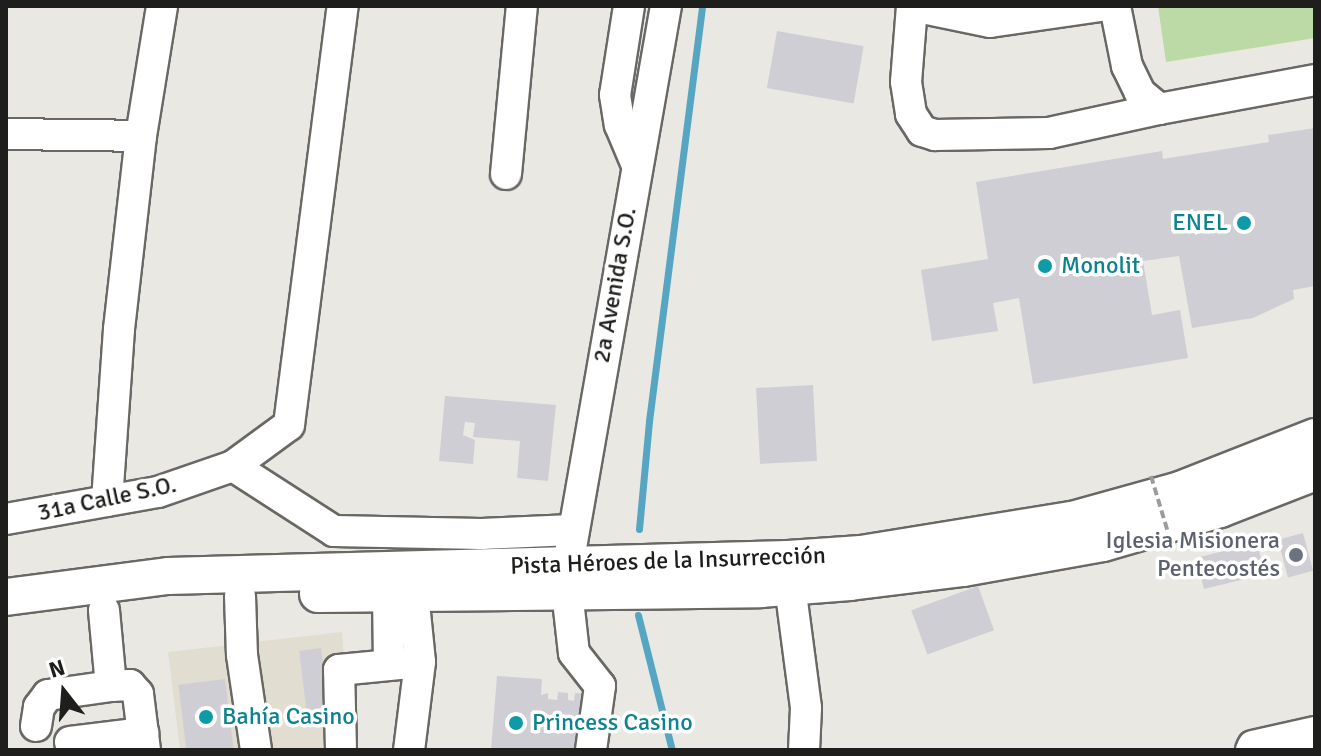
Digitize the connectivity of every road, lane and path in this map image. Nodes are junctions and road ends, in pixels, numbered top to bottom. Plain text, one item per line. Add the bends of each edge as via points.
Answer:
1 (162, 6) edge
2 (343, 6) edge
3 (522, 6) edge
4 (629, 6) edge
5 (666, 6) edge
6 (913, 6) edge
7 (1101, 6) edge
8 (1115, 6) edge
9 (1315, 80) edge
10 (1159, 109) junction
11 (6, 134) edge
12 (141, 136) junction
13 (636, 163) junction
14 (506, 174) dead end
15 (1315, 437) edge
16 (233, 466) junction
17 (1315, 472) edge
18 (1151, 476) dead end
19 (107, 501) junction
20 (6, 519) edge
21 (572, 530) junction
22 (1173, 549) dead end
23 (568, 578) junction
24 (790, 586) junction
25 (400, 593) junction
26 (240, 596) junction
27 (6, 597) edge
28 (104, 610) junction
29 (6, 622) edge
30 (420, 662) junction
31 (389, 663) junction
32 (111, 686) junction
33 (36, 726) dead end
34 (1315, 732) edge
35 (70, 742) dead end
36 (144, 742) edge
37 (256, 750) edge
38 (341, 750) edge
39 (409, 750) edge
40 (591, 750) edge
41 (804, 750) edge
42 (1251, 750) edge

1 - 12 street
2 - 16 street, 31a Calle S.O. via 289,425
3 - 14 street
4 - 13 street via 615,95 620,125
5 - 13 street, 2a Avenida S.O.
6 - 7 street via 990,22
6 - 10 street via 906,82 911,114 922,131 1049,133
8 - 10 street via 1127,66 1140,93
9 - 10 street
11 - 12 street
12 - 19 street via 119,329
13 - 21 street, 2a Avenida S.O.
15 - 23 main road, Pista Héroes de la Insurrección via 1180,490 1072,520 861,554
16 - 19 street, 31a Calle S.O. via 158,492
16 - 21 street via 334,531
17 - 24 main road, Pista Héroes de la Insurrección via 1207,513 1103,543 963,568
18 - 22 path, bridge
19 - 20 street, 31a Calle S.O.
21 - 23 street, 2a Avenida S.O.
23 - 24 main road, Pista Héroes de la Insurrección
23 - 25 main road, Pista Héroes de la Insurrección
23 - 27 main road, Pista Héroes de la Insurrección via 168,576
23 - 40 street, 2a Avenida S.O. via 574,653 600,686
24 - 41 street via 806,708
25 - 26 main road, Pista Héroes de la Insurrección
25 - 30 street
25 - 31 street
26 - 28 main road, Pista Héroes de la Insurrección
26 - 37 street via 242,655
28 - 29 main road, Pista Héroes de la Insurrección
28 - 32 street
30 - 31 street
30 - 39 street
31 - 38 street via 339,670
32 - 33 street via 48,695 39,707
32 - 36 street via 130,685 138,694
34 - 42 street
35 - 36 street

